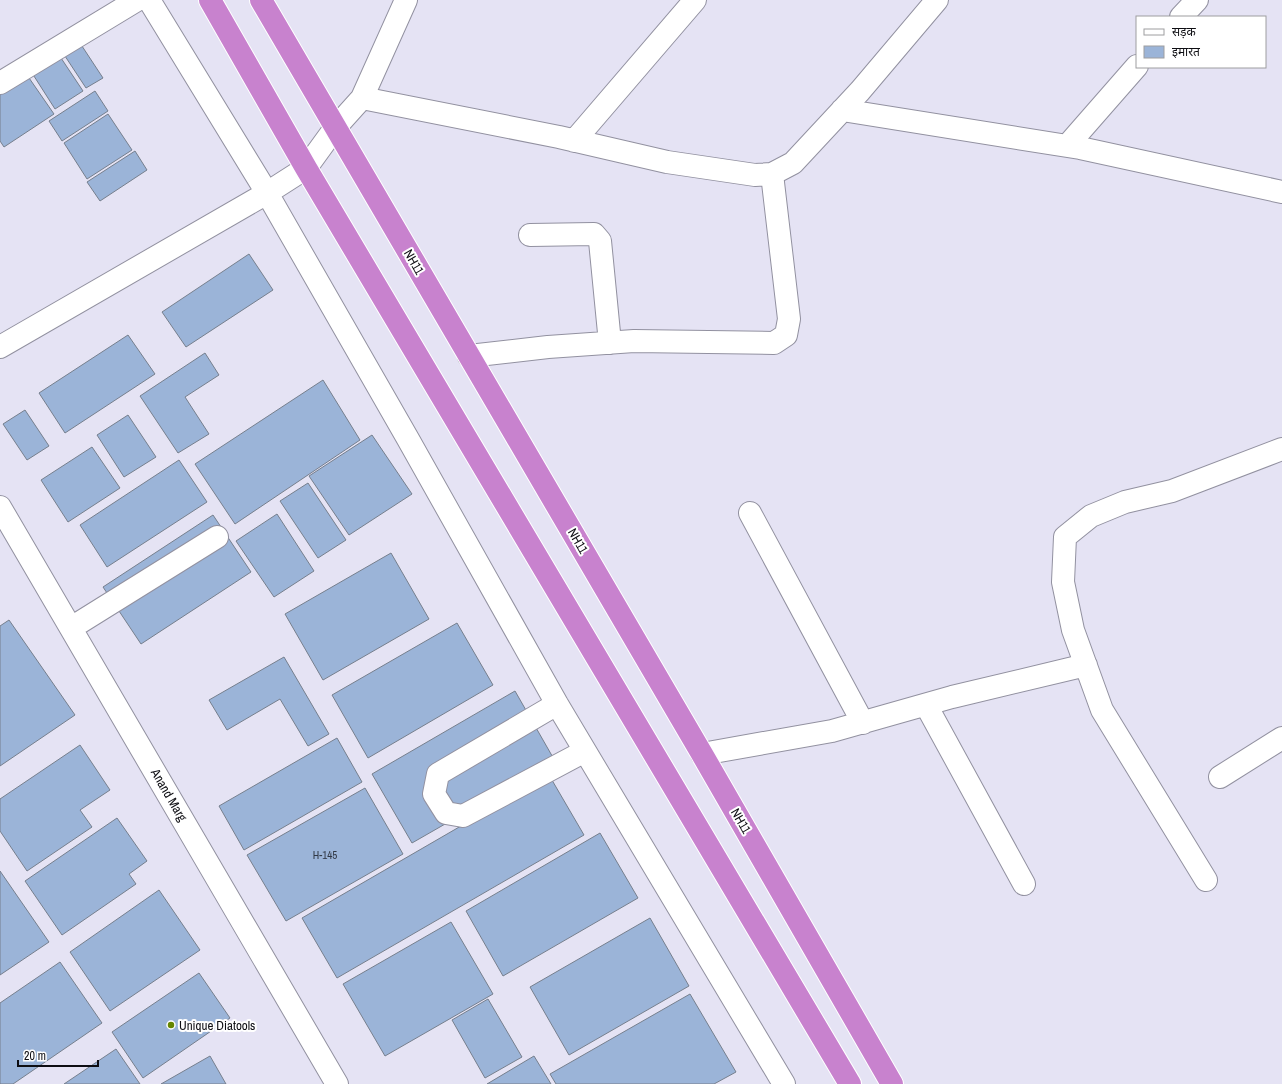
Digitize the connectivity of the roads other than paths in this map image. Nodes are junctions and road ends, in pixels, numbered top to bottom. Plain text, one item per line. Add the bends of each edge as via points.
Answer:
1 (137, 0) edge
2 (149, 0) edge
3 (210, 0) edge
4 (261, 0) edge
5 (406, 0) edge
6 (695, 0) edge
7 (937, 0) edge
8 (1197, 0) edge
9 (1182, 16) edge
10 (1136, 67) edge
11 (0, 83) edge
12 (362, 98) junction
13 (842, 110) junction
14 (335, 128) junction
15 (574, 141) junction
16 (1067, 146) junction
17 (306, 168) junction
18 (772, 174) junction
19 (1280, 188) edge
20 (267, 193) junction
21 (530, 235) dead end
22 (610, 343) junction
23 (0, 347) edge
24 (469, 356) junction
25 (1282, 449) edge
26 (0, 507) edge
27 (750, 513) dead end
28 (217, 537) dead end
29 (71, 628) junction
30 (1086, 665) junction
31 (557, 704) junction
32 (926, 705) junction
33 (863, 723) junction
34 (1282, 738) edge
35 (585, 751) junction
36 (702, 754) junction
37 (1220, 777) dead end
38 (1206, 880) dead end
39 (1024, 884) dead end
40 (337, 1084) edge
41 (784, 1084) edge
42 (850, 1084) edge
43 (892, 1084) edge

1 - 11 street
2 - 20 street
3 - 17 highway
4 - 14 highway, NH11
5 - 12 street
6 - 15 street
7 - 13 street
8 - 9 street
10 - 16 street
12 - 14 street
12 - 15 street
13 - 16 street
13 - 18 street via 793,163
14 - 17 street
14 - 24 highway, NH11
15 - 18 street via 667,162 755,175
16 - 19 street
17 - 20 street
17 - 42 highway
18 - 22 street via 789,319 786,335 774,343
20 - 23 street
20 - 31 street
21 - 22 street via 594,234 600,241
22 - 24 street
24 - 36 highway, NH11
25 - 30 street via 1172,491 1125,502 1091,516 1065,537 1063,582 1073,630
26 - 29 street, Anand Marg
27 - 33 street
28 - 29 street
29 - 40 street, Anand Marg
30 - 32 street
30 - 38 street via 1102,710
31 - 35 street
31 - 35 street via 438,774 434,794 446,813 463,816
32 - 33 street
32 - 39 street
33 - 36 street
34 - 37 street
35 - 41 street
36 - 43 highway, NH11

